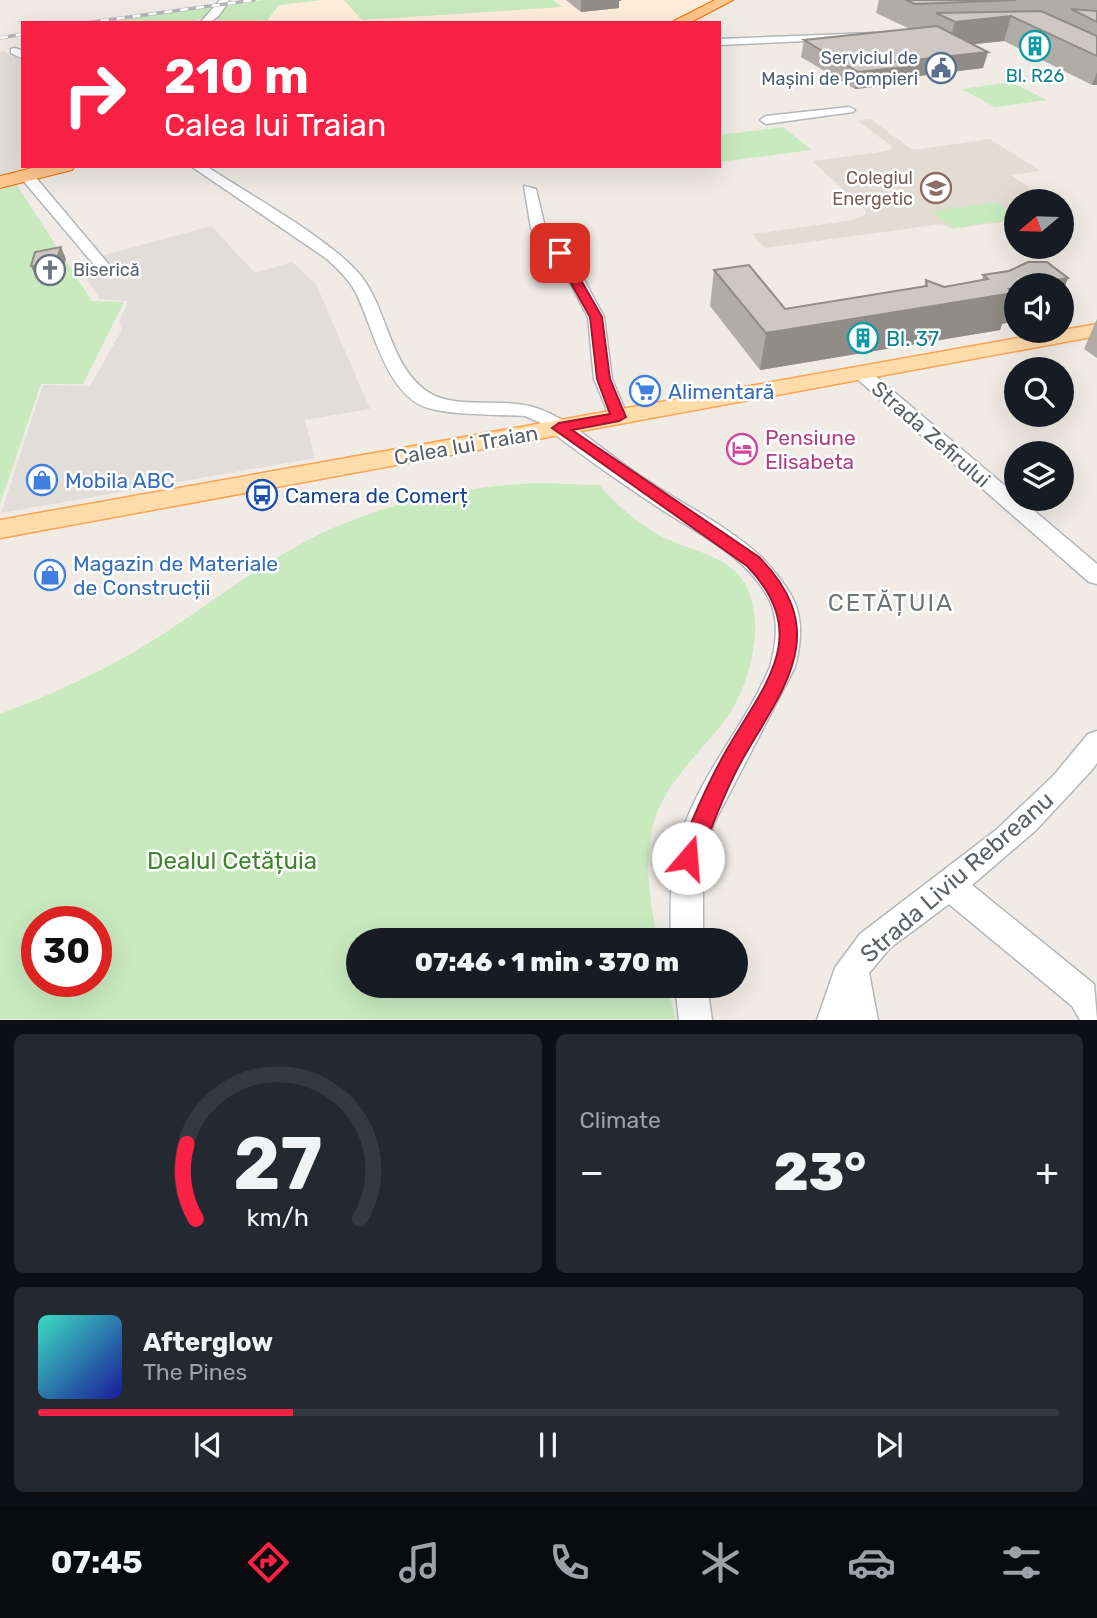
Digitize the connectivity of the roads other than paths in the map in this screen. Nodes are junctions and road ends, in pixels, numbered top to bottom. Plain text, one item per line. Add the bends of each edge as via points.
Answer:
1 (726, 0) edge
2 (223, 4) edge
3 (207, 21) edge
4 (682, 21) edge
5 (882, 34) edge
6 (721, 41) edge
7 (849, 110) dead end
8 (766, 120) dead end
9 (57, 168) edge
10 (200, 168) edge
11 (26, 176) junction
12 (0, 182) edge
13 (529, 189) dead end
14 (106, 270) dead end
15 (1097, 330) edge
16 (861, 373) junction
17 (619, 417) junction
18 (559, 428) junction
19 (0, 530) edge
20 (1097, 576) edge
21 (1097, 742) edge
22 (949, 885) junction
23 (686, 928) edge
24 (852, 970) junction
25 (693, 998) edge
26 (1097, 1017) edge
27 (696, 1020) edge
28 (833, 1020) edge
29 (862, 1020) edge

1 - 4 highway
2 - 3 street
5 - 6 street
7 - 8 street
9 - 11 highway
10 - 18 street via 350,272 365,293 396,372 431,403 528,411
11 - 12 highway
11 - 14 street
13 - 17 street via 538,228 567,262 596,317 603,379
15 - 16 main road, Calea lui Traian
16 - 17 main road, Calea lui Traian
16 - 20 street, Strada Zefirului
17 - 18 main road, Calea lui Traian
18 - 19 main road, Calea lui Traian
18 - 23 street via 753,562 768,577 787,621 790,645 778,681 704,815 688,858
21 - 22 street, Strada Liviu Rebreanu via 1034,813
22 - 24 street, Strada Liviu Rebreanu via 872,945
22 - 26 street via 1083,995
24 - 28 street, Strada Liviu Rebreanu via 836,1000
24 - 29 street
25 - 27 street

